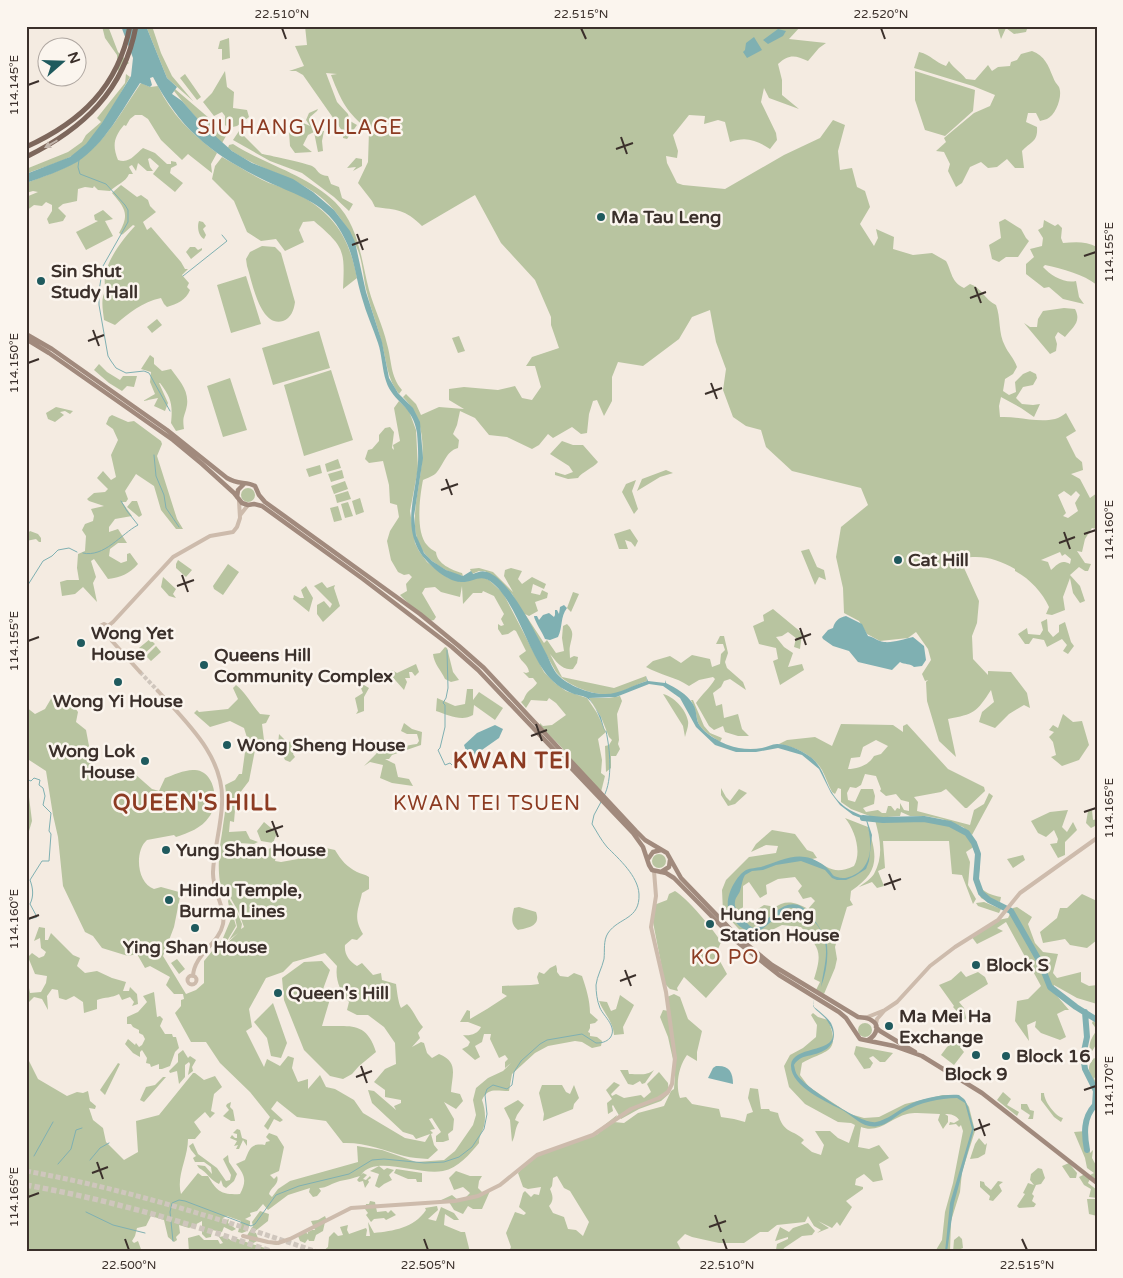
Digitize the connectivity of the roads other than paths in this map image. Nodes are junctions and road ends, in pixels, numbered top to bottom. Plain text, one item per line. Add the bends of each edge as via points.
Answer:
1 (130, 26) edge
2 (136, 26) edge
3 (26, 147) edge
4 (26, 157) edge
5 (26, 334) edge
6 (26, 339) edge
7 (244, 484) junction
8 (259, 495) junction
9 (238, 499) junction
10 (251, 504) junction
11 (241, 514) junction
12 (108, 626) junction
13 (107, 633) junction
14 (140, 672) tunnel mouth
15 (158, 691) tunnel mouth
16 (598, 793) junction
17 (605, 801) junction
18 (1097, 838) edge
19 (663, 851) junction
20 (670, 858) junction
21 (648, 863) junction
22 (654, 871) junction
23 (661, 872) junction
24 (193, 976) dead end
25 (809, 991) junction
26 (819, 996) junction
27 (885, 1010) junction
28 (864, 1018) junction
29 (876, 1026) junction
30 (854, 1030) junction
31 (867, 1040) junction
32 (922, 1056) junction
33 (1097, 1183) edge
34 (242, 1236) dead end

1 - 3 main road via 120,60 108,83 90,106 70,123
2 -> 4 main road via 130,52 113,86 94,110 55,142
5 - 7 main road via 159,425 227,478
6 - 9 main road via 169,437
7 - 8 main road via 253,485
7 - 9 main road via 238,490
8 - 10 main road
8 - 16 main road via 459,646 484,668
9 - 10 main road
9 - 11 street
10 - 11 street
10 - 16 main road via 262,506 341,562 452,647
11 - 12 street via 238,527 233,532 205,538 170,559
12 - 13 street
12 - 13 street via 103,625 100,629 103,634
13 - 14 street
15 - 24 street via 208,749 222,796 213,874 224,922 217,938 195,966
16 - 17 main road
17 - 19 main road via 645,840
17 - 21 main road via 638,838
18 - 27 street via 1020,893 988,927 930,966 902,998
19 - 20 main road
19 - 21 main road via 652,853
20 - 23 main road via 669,867
20 - 25 main road via 681,878 733,932
21 - 22 main road
22 - 23 main road
22 - 34 street via 656,896 651,927 666,992 675,1058 668,1092 631,1109 591,1136 537,1155 500,1185 478,1196 455,1201 351,1208 278,1243
23 - 25 main road via 674,878 736,941 779,975
25 - 26 main road
26 - 28 main road via 858,1018
26 - 30 main road via 843,1015
27 - 28 street
27 - 29 street via 877,1019
28 - 29 main road via 872,1020
28 - 30 main road via 857,1022
29 - 31 main road via 874,1036
29 - 32 main road
30 - 31 main road via 858,1038
31 - 32 main road
32 - 33 main road via 978,1090

